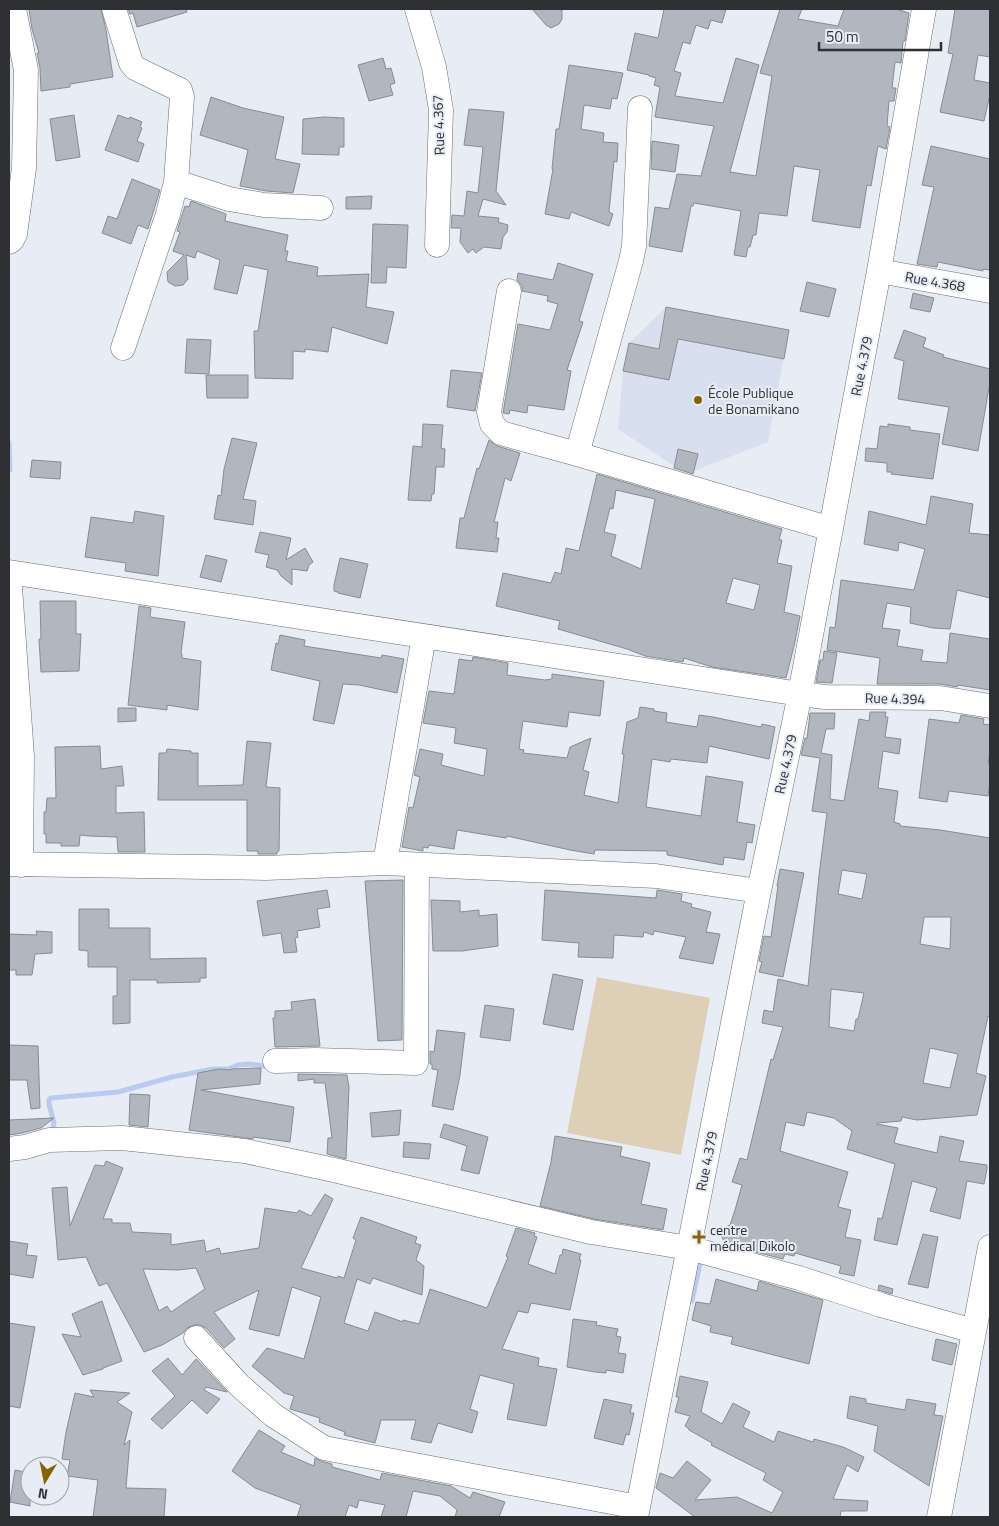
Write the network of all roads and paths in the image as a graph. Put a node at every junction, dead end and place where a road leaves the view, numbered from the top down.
1 (14, 9) edge
2 (114, 9) edge
3 (417, 9) edge
4 (924, 9) edge
5 (640, 108) dead end
6 (176, 182) junction
7 (321, 208) dead end
8 (9, 242) edge
9 (437, 245) dead end
10 (879, 271) junction
11 (509, 291) dead end
12 (990, 291) edge
13 (123, 348) dead end
14 (577, 454) junction
15 (831, 529) junction
16 (9, 572) edge
17 (424, 636) junction
18 (800, 694) junction
19 (990, 706) edge
20 (16, 755) edge
21 (385, 864) junction
22 (15, 865) edge
23 (417, 865) junction
24 (759, 892) junction
25 (275, 1061) dead end
26 (9, 1150) edge
27 (689, 1248) junction
28 (990, 1248) edge
29 (980, 1323) edge
30 (196, 1338) dead end
31 (636, 1512) edge
32 (939, 1517) edge

1 - 8 street
2 - 6 street
3 - 9 street, Rue 4.367
4 - 10 street, Rue 4.379
5 - 14 street
6 - 7 street
6 - 13 street
10 - 12 street, Rue 4.368
10 - 15 street, Rue 4.379
11 - 14 street
14 - 15 street
15 - 18 street, Rue 4.379
16 - 17 street, Rue 4.394
16 - 20 street
17 - 18 street, Rue 4.394
17 - 21 street
18 - 19 street, Rue 4.394
18 - 24 street, Rue 4.379
20 - 22 street
21 - 22 street
21 - 23 street
23 - 24 street
23 - 25 street
24 - 27 street, Rue 4.379
26 - 27 street
27 - 29 street
27 - 31 street, Rue 4.379
28 - 29 street
29 - 32 street
30 - 31 street

